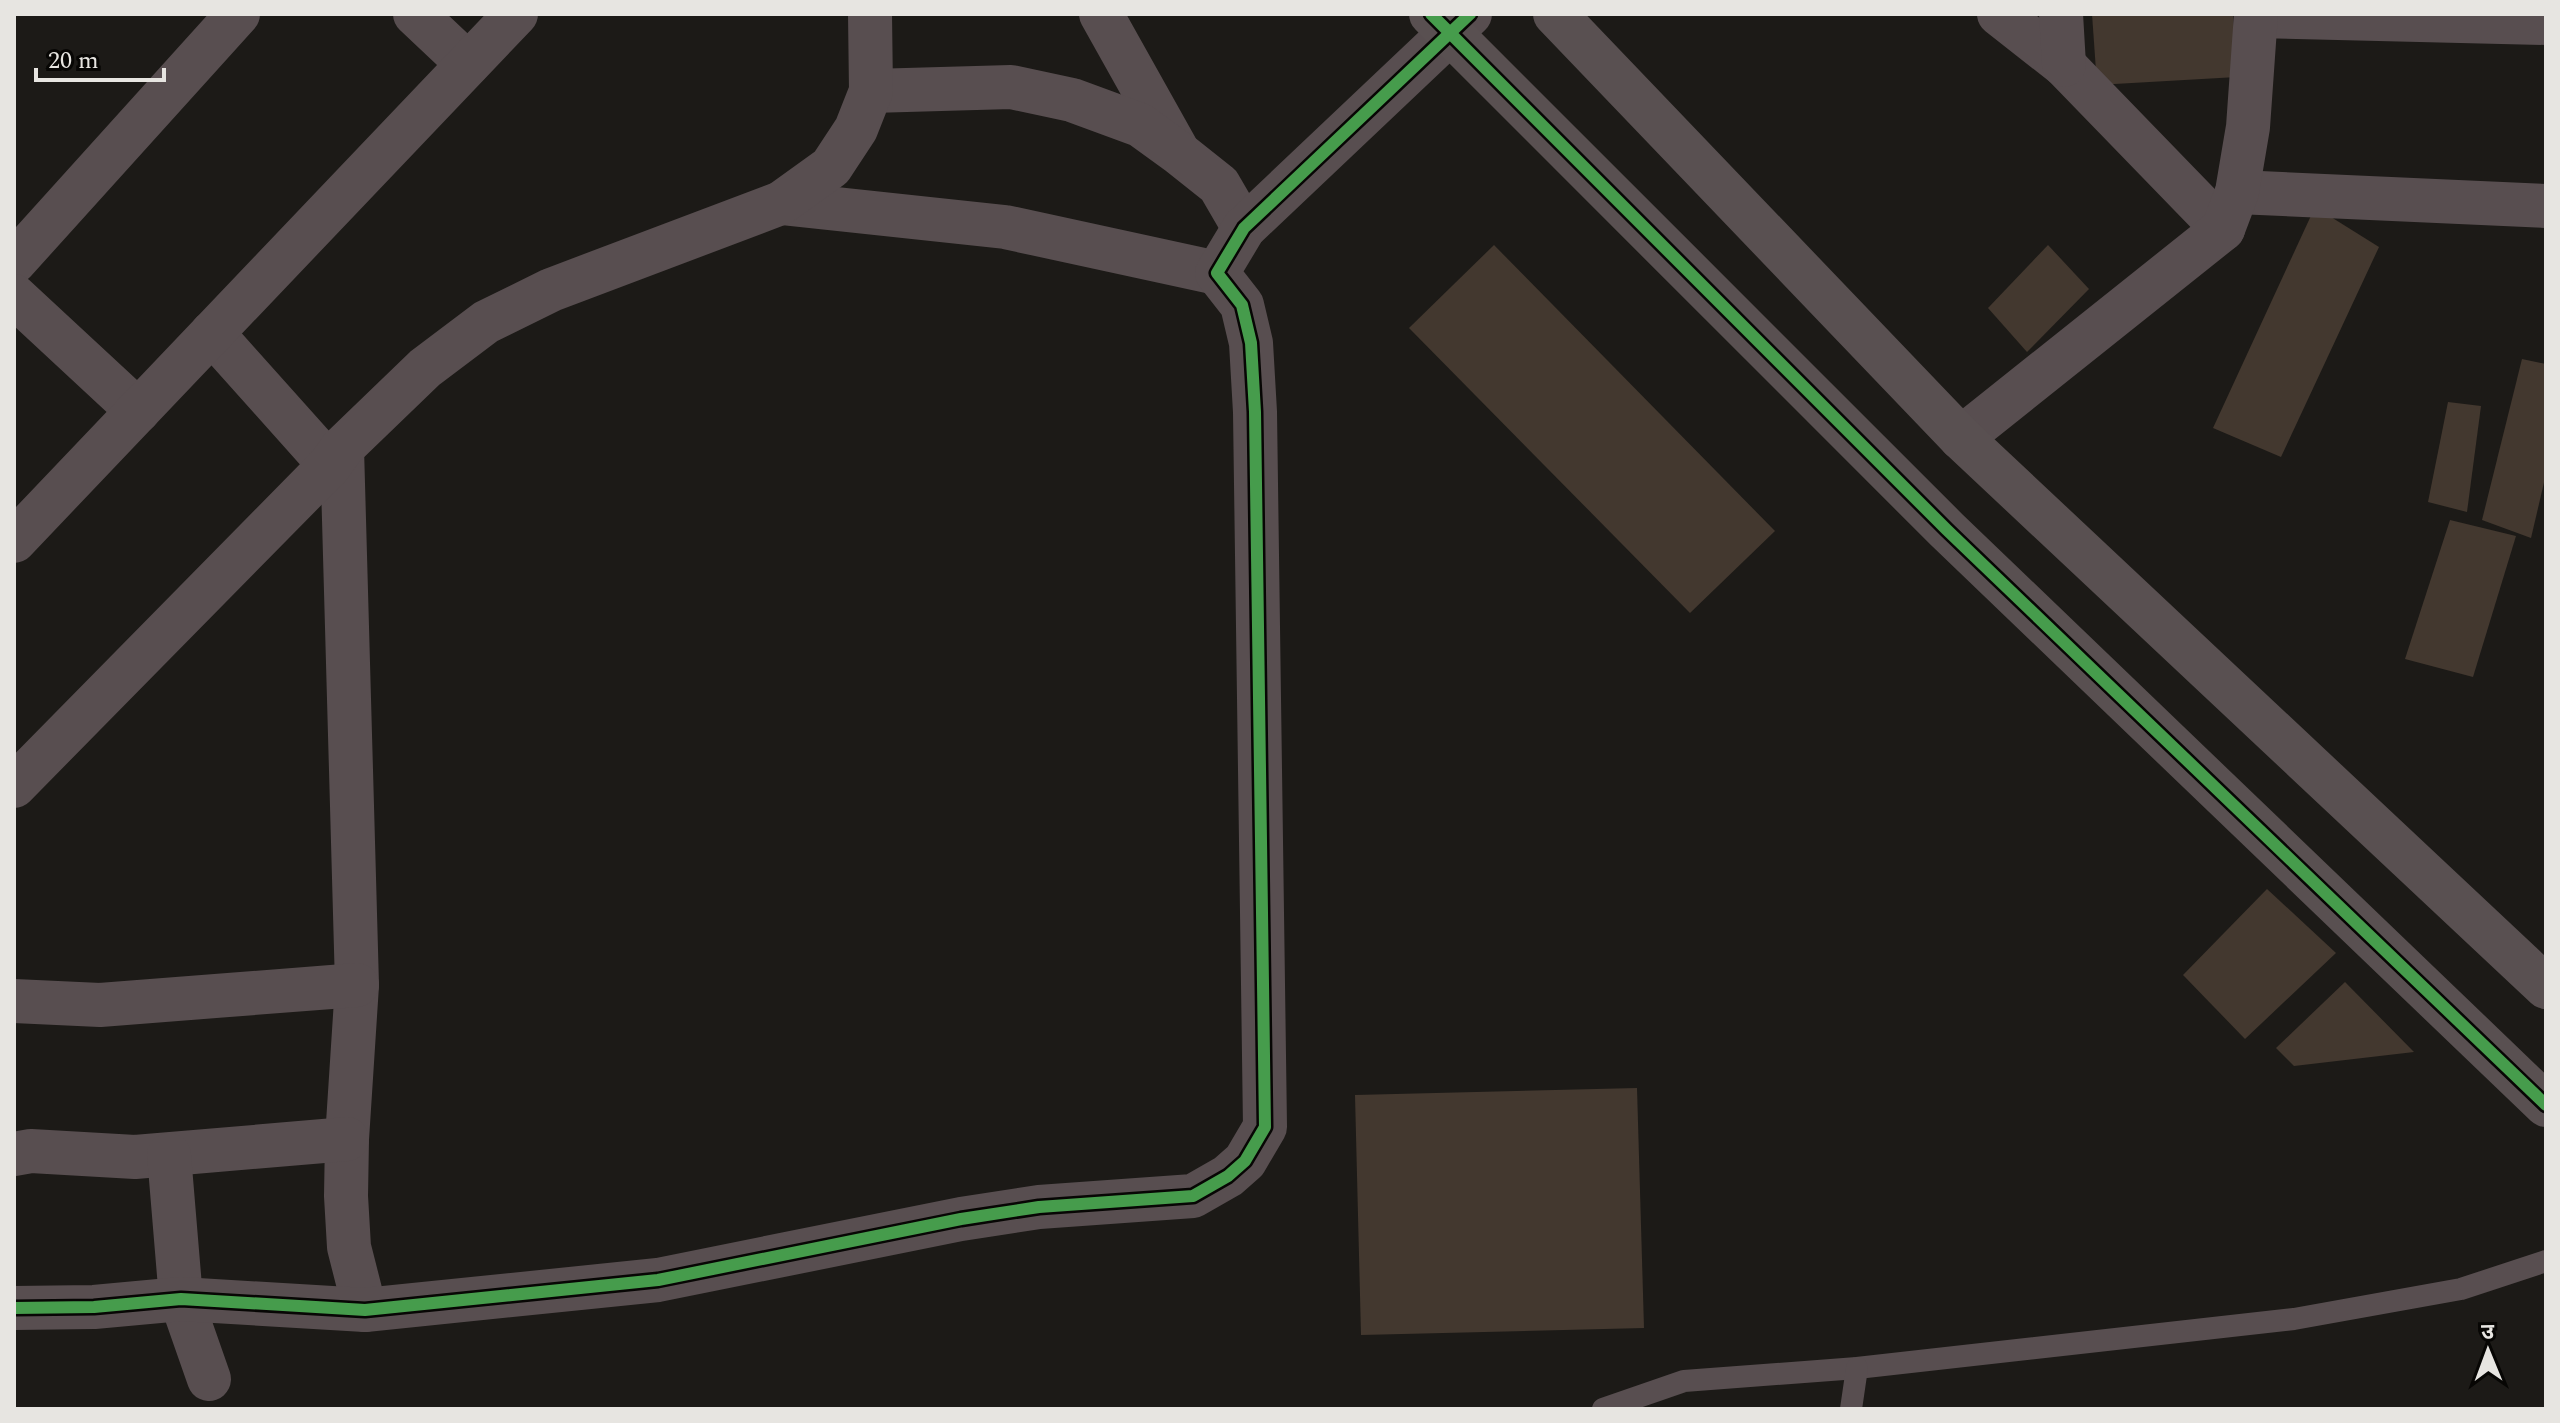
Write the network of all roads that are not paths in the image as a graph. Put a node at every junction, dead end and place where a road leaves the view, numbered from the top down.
1 (238, 14) edge
2 (415, 14) edge
3 (516, 14) edge
4 (870, 14) edge
5 (1101, 14) edge
6 (1555, 14) edge
7 (1999, 14) edge
8 (2061, 14) edge
9 (2256, 15) edge
10 (1450, 20) edge
11 (2546, 23) edge
12 (468, 64) junction
13 (2064, 65) junction
14 (871, 91) junction
15 (1180, 154) junction
16 (781, 203) junction
17 (2546, 206) edge
18 (2230, 211) junction
19 (1244, 228) junction
20 (14, 262) edge
21 (1217, 273) junction
22 (14, 296) edge
23 (212, 333) junction
24 (138, 411) junction
25 (1961, 438) junction
26 (336, 456) junction
27 (14, 541) edge
28 (14, 786) edge
29 (357, 985) junction
30 (2546, 987) edge
31 (14, 1001) edge
32 (2546, 1105) edge
33 (347, 1139) junction
34 (14, 1154) edge
35 (169, 1155) junction
36 (2546, 1261) edge
37 (181, 1299) junction
38 (14, 1308) edge
39 (365, 1310) junction
40 (1857, 1368) junction
41 (209, 1379) dead end
42 (1603, 1409) edge
43 (1851, 1409) edge

1 - 20 street
2 - 12 street
3 - 12 street
4 - 14 street
5 - 15 street
6 - 25 street
7 - 13 street
8 - 13 street
9 - 11 street
9 - 18 street
10 - 19 street
10 - 32 street
12 - 23 street
13 - 18 street
14 - 15 street
14 - 16 street
15 - 19 street
16 - 21 street
16 - 26 street
17 - 18 street
18 - 25 street
19 - 21 street
21 - 39 street
22 - 24 street
23 - 24 street
23 - 26 street
24 - 27 street
25 - 30 street
26 - 28 street
26 - 29 street
29 - 31 street
29 - 33 street
33 - 35 street
33 - 39 street
34 - 35 street
35 - 37 street
36 - 40 lane
37 - 38 street
37 - 39 street
37 - 41 street
40 - 42 lane
40 - 43 lane

